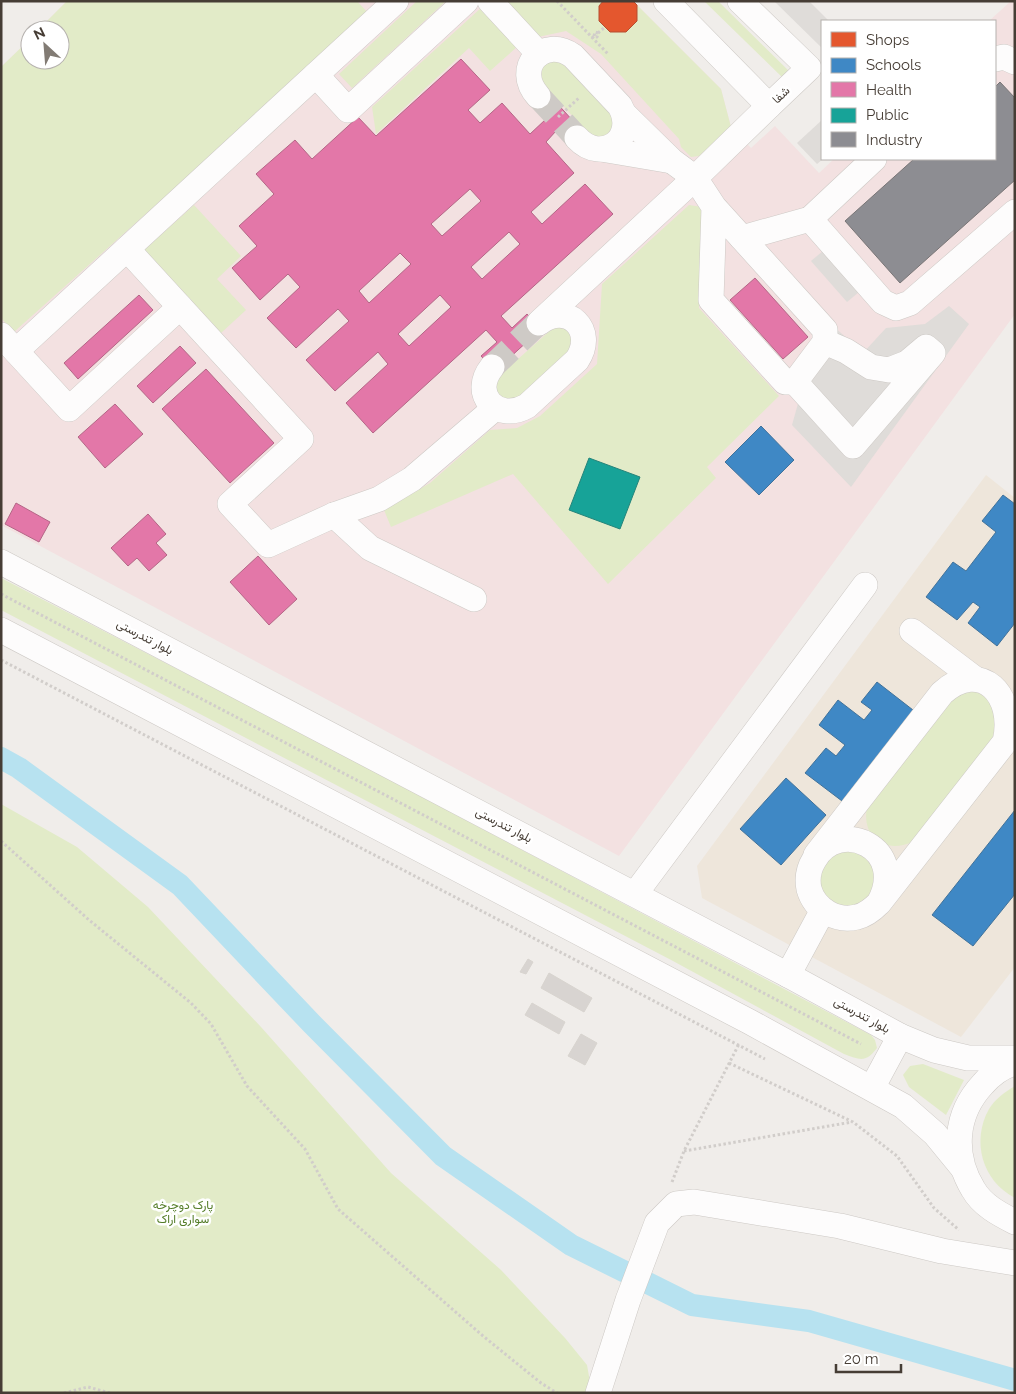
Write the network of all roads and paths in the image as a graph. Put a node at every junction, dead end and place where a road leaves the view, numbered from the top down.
1 (396, 1) edge
2 (466, 1) edge
3 (490, 1) edge
4 (557, 1) edge
5 (666, 1) edge
6 (740, 1) edge
7 (605, 26) dead end
8 (598, 33) dead end
9 (539, 54) junction
10 (609, 55) dead end
11 (996, 58) edge
12 (1015, 62) edge
13 (316, 75) junction
14 (597, 81) junction
15 (538, 96) tunnel mouth
16 (769, 106) junction
17 (625, 115) junction
18 (558, 117) dead end
19 (577, 138) tunnel mouth
20 (601, 149) junction
21 (873, 160) edge
22 (672, 161) junction
23 (696, 178) junction
24 (714, 207) junction
25 (1015, 212) edge
26 (810, 219) junction
27 (742, 238) junction
28 (127, 249) junction
29 (586, 278) junction
30 (180, 307) junction
31 (581, 328) junction
32 (825, 342) junction
33 (9, 343) edge
34 (492, 367) tunnel mouth
35 (795, 382) junction
36 (495, 408) junction
37 (334, 515) junction
38 (1, 562) edge
39 (865, 585) dead end
40 (1, 594) edge
41 (474, 599) dead end
42 (1, 630) edge
43 (912, 631) dead end
44 (1, 660) edge
45 (974, 678) junction
46 (1013, 713) edge
47 (1, 842) edge
48 (816, 855) junction
49 (635, 894) junction
50 (879, 903) junction
51 (824, 910) junction
52 (788, 975) junction
53 (873, 1021) junction
54 (900, 1036) junction
55 (861, 1044) junction
56 (1015, 1058) edge
57 (772, 1063) dead end
58 (1015, 1063) edge
59 (845, 1074) junction
60 (872, 1088) junction
61 (853, 1122) junction
62 (684, 1151) junction
63 (962, 1167) junction
64 (671, 1187) dead end
65 (1015, 1222) edge
66 (964, 1234) dead end
67 (1015, 1264) edge
68 (64, 1393) edge
69 (110, 1393) edge
70 (557, 1393) edge
71 (598, 1393) edge

1 - 13 street
2 - 13 street
3 - 9 street
4 - 10 path
5 - 16 street, شفا
6 - 16 street, شفا
7 - 8 path
9 - 14 street
9 - 15 street
11 - 12 street
13 - 28 street
14 - 17 street
14 - 18 path
16 - 23 street
17 - 20 street
17 - 22 street
19 - 20 street
20 - 22 street
21 - 26 street
22 - 23 street
23 - 24 street
23 - 29 street
24 - 27 street
24 - 35 street
25 - 26 street
26 - 27 street
27 - 32 street
28 - 30 street
28 - 33 street
29 - 31 street
29 - 31 street
30 - 33 street
30 - 37 street
31 - 36 street
32 - 35 street
32 - 35 street
34 - 36 street
36 - 37 street
37 - 41 street
38 - 49 street, بلوار تندرستی
39 - 49 street
40 - 55 path
42 - 59 street
43 - 45 street
44 - 57 path
45 - 46 street
45 - 48 street
46 - 50 street
47 - 70 path
48 - 50 street
48 - 51 street
49 - 52 street, بلوار تندرستی
50 - 51 street
51 - 52 street
52 - 53 street, بلوار تندرستی
53 - 54 street, بلوار تندرستی
53 - 55 path
54 - 56 street, بلوار تندرستی
54 - 60 street
55 - 59 path
58 - 63 street
59 - 60 street
60 - 63 street
61 - 62 path
61 - 62 path
61 - 66 path
62 - 64 path
63 - 65 street
67 - 71 street
68 - 69 path

